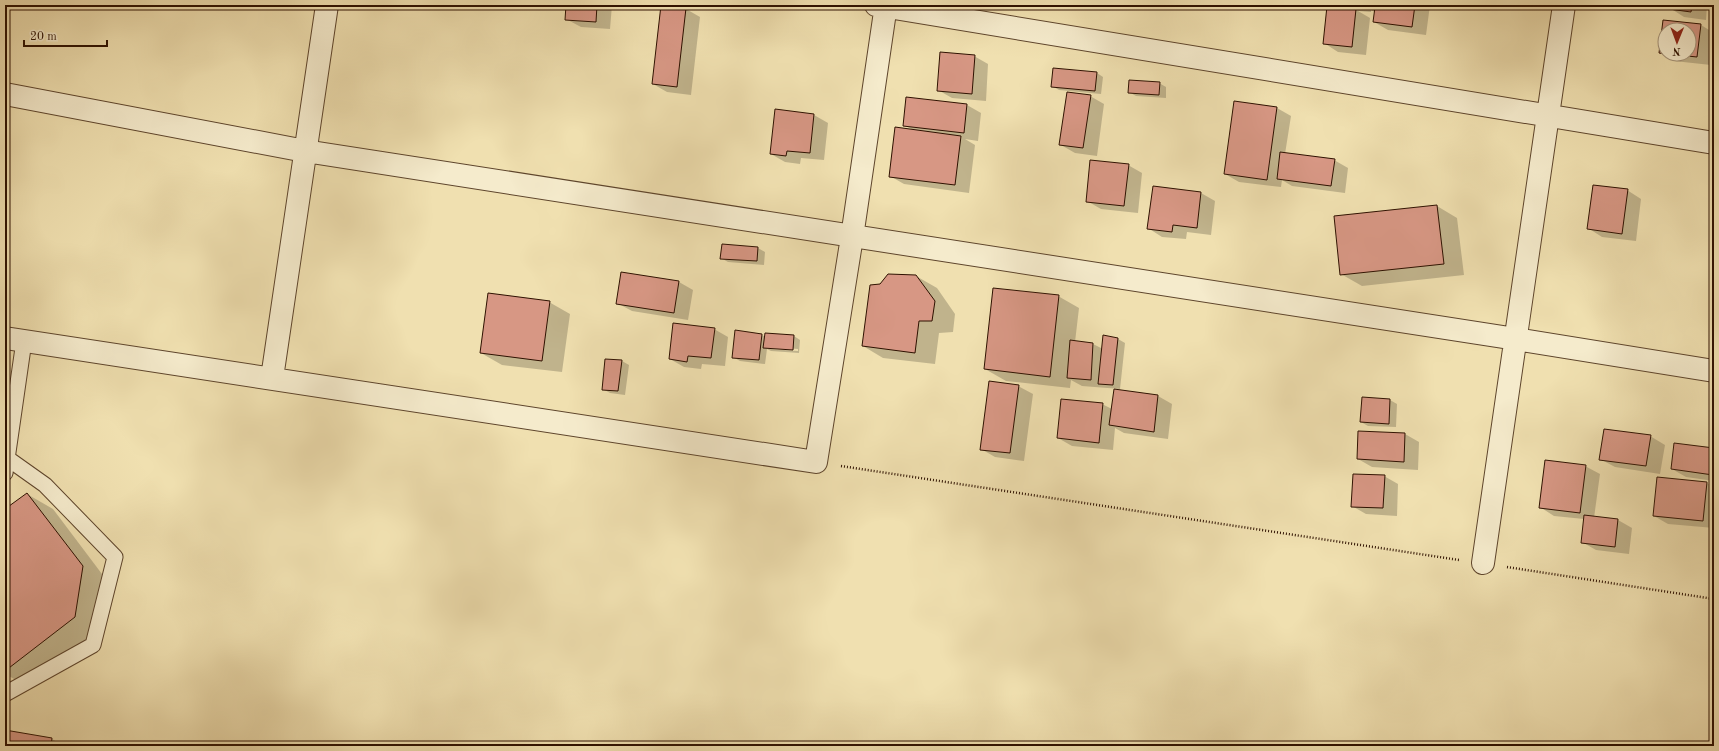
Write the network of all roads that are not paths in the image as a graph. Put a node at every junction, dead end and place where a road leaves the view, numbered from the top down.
1 (327, 5) edge
2 (1564, 5) edge
3 (883, 6) edge
4 (5, 94) edge
5 (1547, 116) junction
6 (1714, 143) edge
7 (305, 151) junction
8 (852, 237) junction
9 (15, 339) edge
10 (1516, 339) junction
11 (1714, 371) edge
12 (272, 378) junction
13 (6, 465) edge
14 (1483, 564) road end
15 (5, 694) edge

1 - 7 street
2 - 5 street
3 - 5 street
3 - 8 street
4 - 7 street
5 - 6 street
5 - 10 street
7 - 8 street
7 - 12 street
8 - 10 street
8 - 12 street
9 - 12 street
9 - 13 lane
10 - 11 street
10 - 14 street
13 - 15 lane

